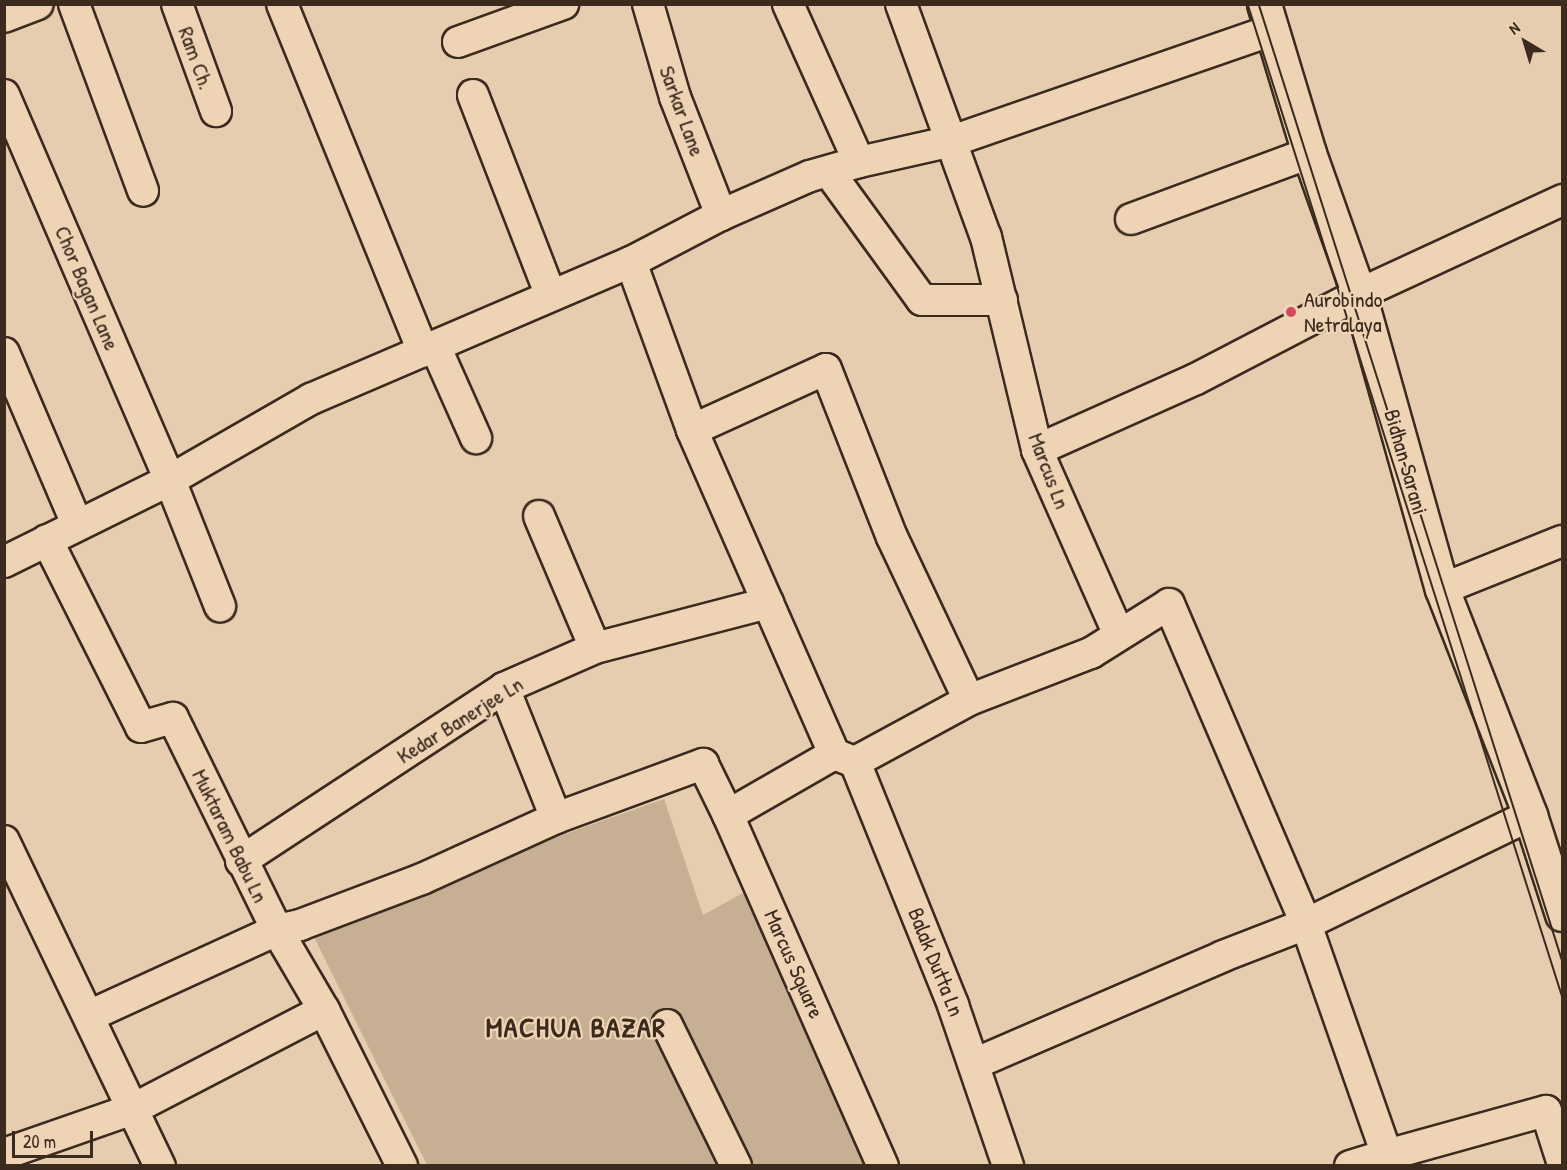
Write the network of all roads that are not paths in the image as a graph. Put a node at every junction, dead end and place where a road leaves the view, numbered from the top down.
1 (38, 4) edge
2 (74, 4) edge
3 (177, 4) edge
4 (282, 4) edge
5 (563, 4) edge
6 (648, 4) edge
7 (788, 4) edge
8 (901, 4) edge
9 (4, 17) edge
10 (1268, 17) edge
11 (458, 42) dead end
12 (4, 95) edge
13 (473, 95) dead end
14 (216, 111) dead end
15 (952, 141) junction
16 (1309, 153) junction
17 (859, 162) junction
18 (829, 172) junction
19 (143, 191) dead end
20 (1563, 200) edge
21 (721, 215) junction
22 (1131, 219) dead end
23 (630, 262) junction
24 (550, 294) junction
25 (1359, 294) junction
26 (1002, 300) junction
27 (429, 349) junction
28 (4, 352) edge
29 (692, 430) junction
30 (476, 438) dead end
31 (1037, 450) junction
32 (170, 480) junction
33 (539, 516) dead end
34 (77, 524) junction
35 (47, 540) junction
36 (1563, 541) edge
37 (4, 562) edge
38 (1442, 589) junction
39 (768, 603) junction
40 (220, 606) dead end
41 (1119, 635) junction
42 (595, 648) junction
43 (504, 688) junction
44 (969, 700) junction
45 (844, 758) junction
46 (728, 815) junction
47 (1530, 815) junction
48 (556, 818) junction
49 (4, 841) edge
50 (1553, 854) edge
51 (242, 861) junction
52 (1563, 914) edge
53 (1306, 924) junction
54 (277, 930) junction
55 (324, 1010) junction
56 (89, 1016) junction
57 (667, 1025) dead end
58 (974, 1064) junction
59 (133, 1109) junction
60 (4, 1154) edge
61 (1386, 1155) junction
62 (1563, 1161) edge
63 (160, 1166) edge
64 (402, 1166) edge
65 (736, 1166) edge
66 (883, 1166) edge
67 (1008, 1166) edge
68 (1350, 1166) edge

1 - 9 street
2 - 19 street
3 - 14 street, Ram Ch.
4 - 27 street
5 - 11 street
6 - 21 street, Sarkar Lane
7 - 17 street
8 - 15 street, Marcus Ln
10 - 15 street
10 - 16 main road, Bidhan Sarani
12 - 32 street, Chor Bagan Lane
13 - 24 street
15 - 17 street
15 - 26 street, Marcus Ln
16 - 22 street
16 - 25 main road, Bidhan Sarani
17 - 18 street
18 - 21 street
18 - 26 street
20 - 25 street
21 - 23 street
23 - 24 street
23 - 29 street, Balak Dutta Ln
24 - 27 street
25 - 31 street
25 - 38 main road, Bidhan Sarani
26 - 31 street, Marcus Ln
27 - 30 street
27 - 32 street
28 - 34 street
29 - 39 street, Balak Dutta Ln
29 - 44 street
31 - 41 street, Marcus Ln
32 - 34 street
32 - 40 street, Chor Bagan Lane
33 - 42 street
34 - 35 street
35 - 37 street
35 - 51 street, Muktaram Babu Ln
36 - 38 street
38 - 47 main road, Bidhan Sarani
39 - 42 street, Kedar Banerjee Ln
39 - 45 street, Balak Dutta Ln
41 - 44 street
41 - 53 street
42 - 43 street, Kedar Banerjee Ln
43 - 48 street
43 - 51 street, Kedar Banerjee Ln
44 - 45 street
45 - 46 street
45 - 58 street, Balak Dutta Ln
46 - 48 street, Marcus Square
46 - 66 street, Marcus Square
47 - 50 main road, Bidhan Sarani
47 - 53 street
48 - 54 street
49 - 56 street
50 - 52 main road, Bidhan Sarani
51 - 54 street, Muktaram Babu Ln
53 - 58 street
53 - 61 street
54 - 55 street, Muktaram Babu Ln
54 - 56 street
55 - 59 street
55 - 64 street, Muktaram Babu Ln
56 - 59 street
57 - 65 street
58 - 67 street, Balak Dutta Ln
59 - 60 street
59 - 63 street
61 - 62 street
61 - 68 street

